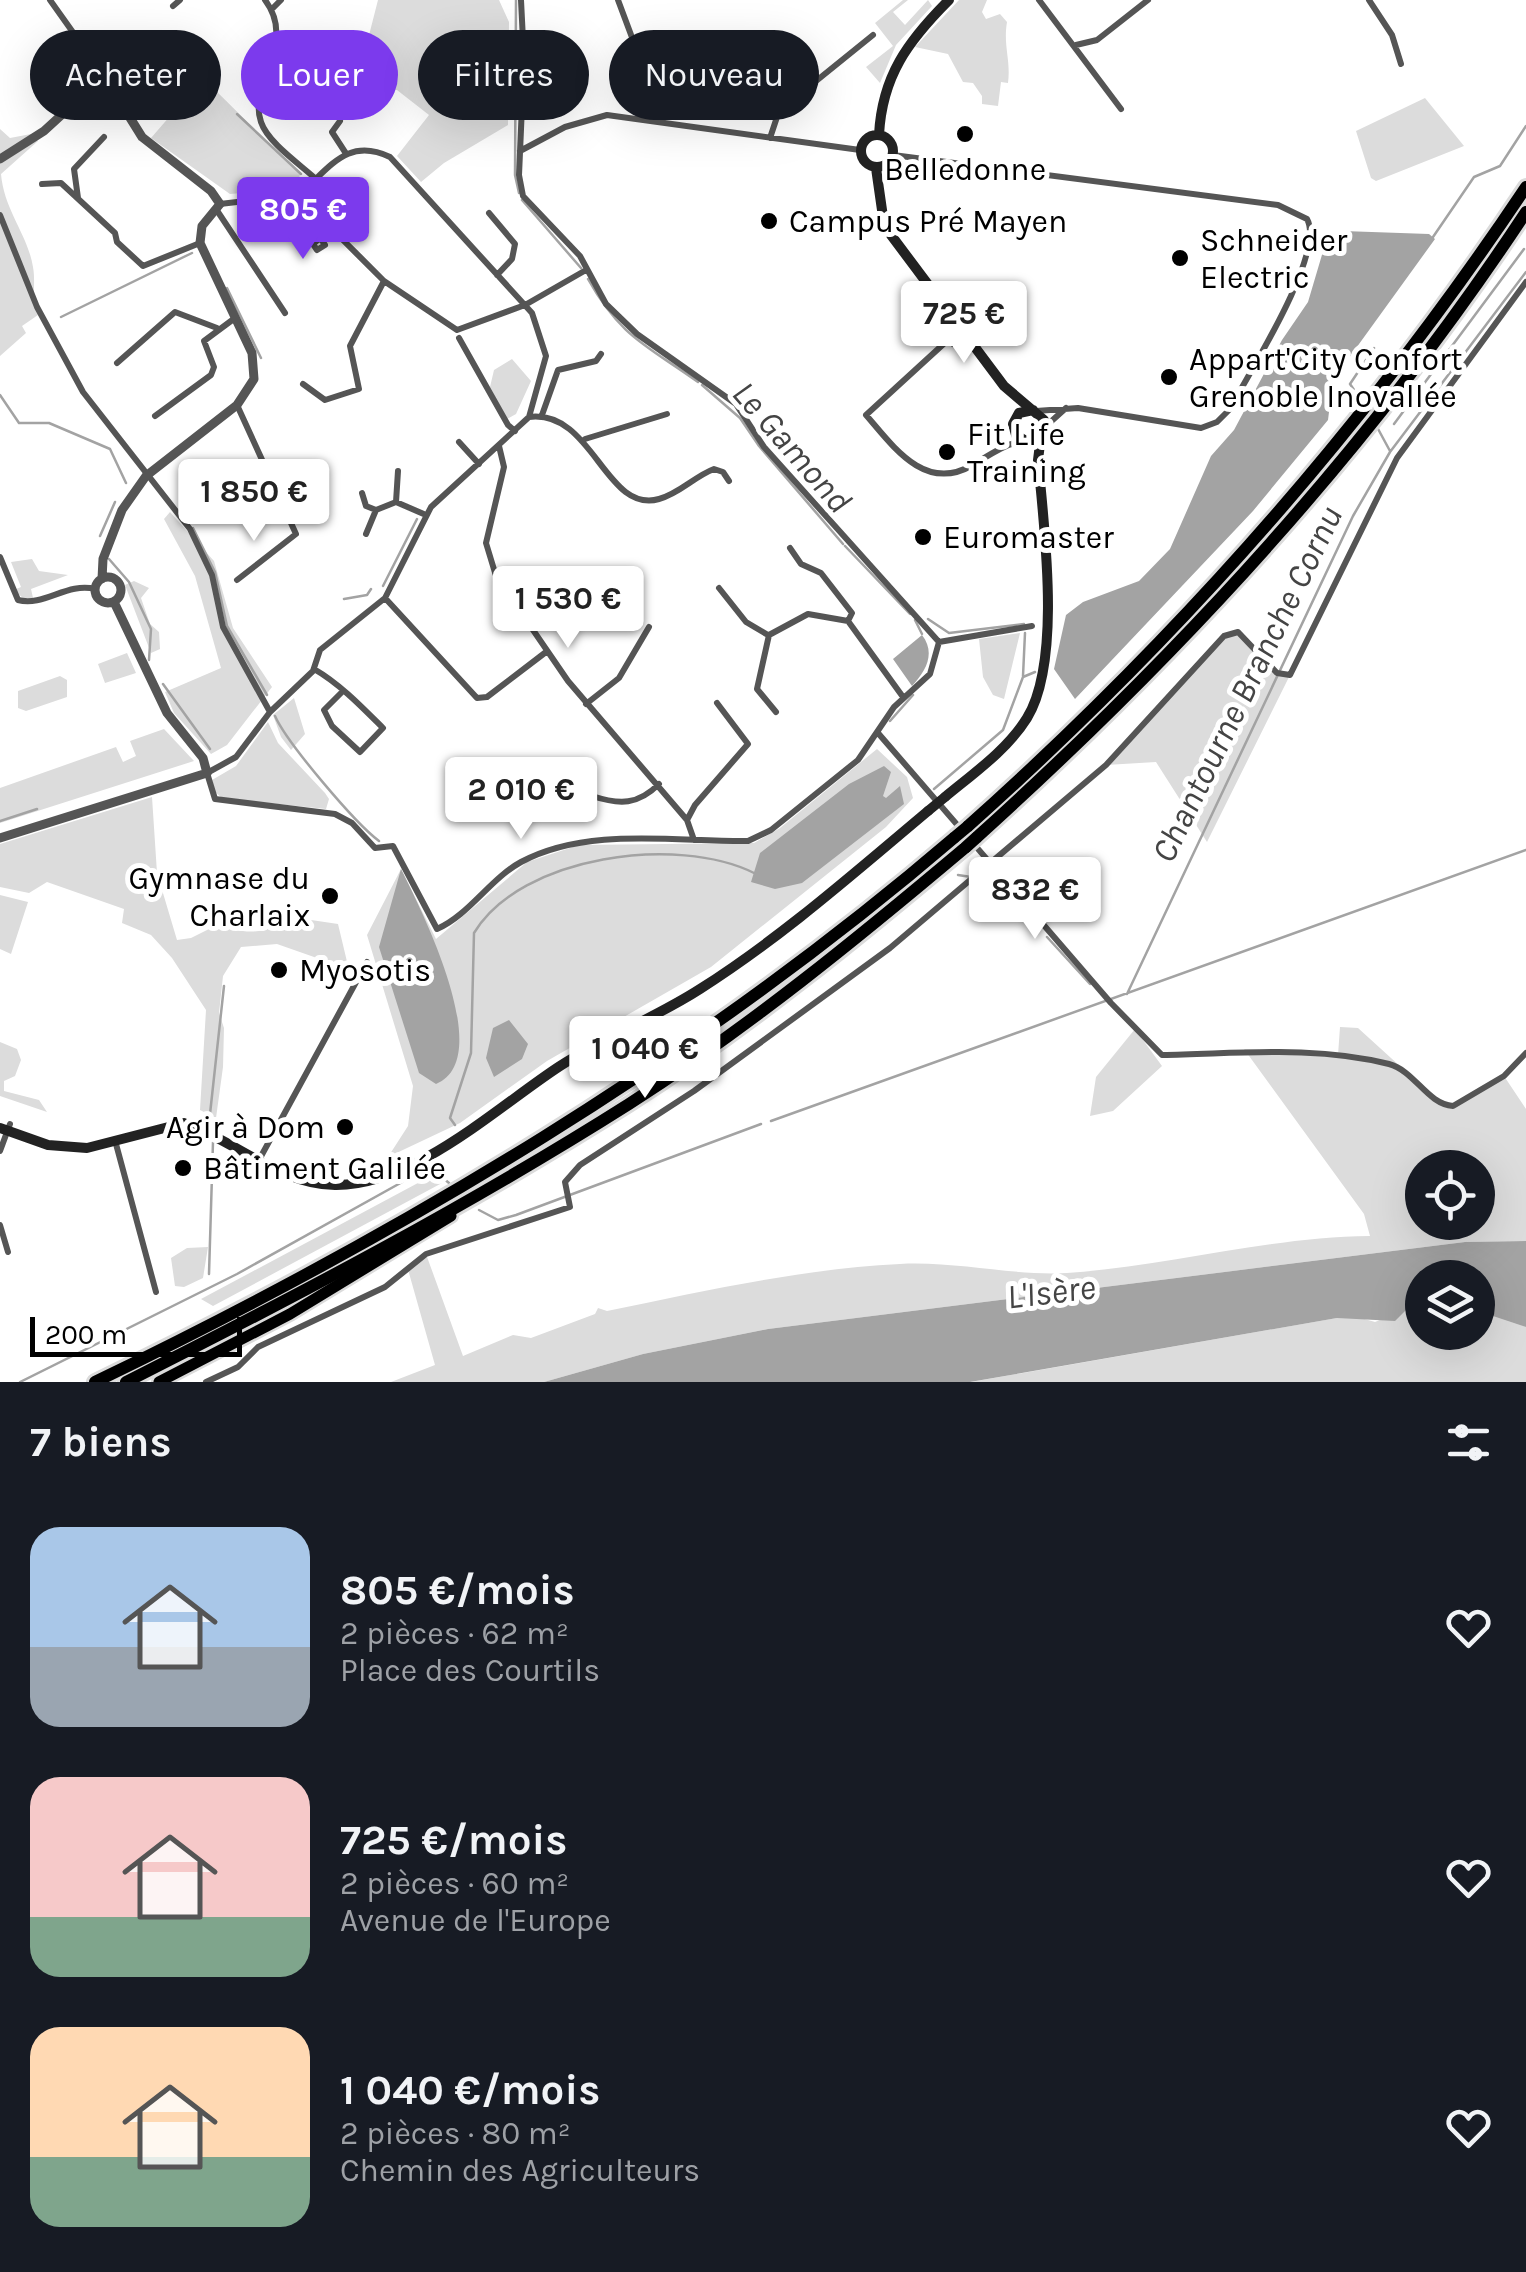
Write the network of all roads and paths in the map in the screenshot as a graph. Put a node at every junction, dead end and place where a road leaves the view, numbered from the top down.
1 (50, 0) edge
2 (180, 0) edge
3 (266, 0) edge
4 (281, 0) edge
5 (521, 0) edge
6 (618, 0) edge
7 (949, 0) edge
8 (1039, 0) edge
9 (1148, 0) edge
10 (1370, 0) edge
11 (173, 6) dead end
12 (272, 9) junction
13 (71, 30) edge
14 (629, 30) edge
15 (873, 35) dead end
16 (1075, 45) junction
17 (1401, 64) dead end
18 (1121, 109) dead end
19 (609, 115) edge
20 (56, 120) edge
21 (131, 120) edge
22 (646, 120) edge
23 (340, 121) dead end
24 (879, 135) junction
25 (104, 136) dead end
26 (770, 138) junction
27 (860, 150) junction
28 (344, 152) junction
29 (520, 152) junction
30 (893, 156) junction
31 (0, 159) edge
32 (876, 168) junction
33 (317, 180) junction
34 (42, 184) dead end
35 (1526, 187) edge
36 (298, 195) junction
37 (78, 198) junction
38 (218, 206) junction
39 (489, 212) dead end
40 (1526, 212) edge
41 (0, 215) edge
42 (330, 230) junction
43 (321, 239) dead end
44 (200, 243) junction
45 (586, 270) junction
46 (497, 274) junction
47 (384, 281) junction
48 (1526, 282) edge
49 (525, 306) junction
50 (286, 313) dead end
51 (235, 318) junction
52 (218, 328) junction
53 (458, 334) junction
54 (953, 344) dead end
55 (601, 354) dead end
56 (117, 363) dead end
57 (304, 384) dead end
58 (1004, 386) junction
59 (535, 401) junction
60 (544, 404) junction
61 (236, 405) junction
62 (1068, 408) junction
63 (1375, 409) junction
64 (1034, 411) junction
65 (667, 414) dead end
66 (542, 415) junction
67 (155, 416) dead end
68 (529, 417) junction
69 (1014, 422) junction
70 (515, 431) junction
71 (1043, 431) junction
72 (585, 439) junction
73 (1024, 441) junction
74 (458, 442) dead end
75 (500, 446) junction
76 (998, 450) junction
77 (1038, 460) junction
78 (479, 464) junction
79 (398, 471) dead end
80 (146, 476) junction
81 (728, 481) dead end
82 (362, 493) dead end
83 (396, 502) junction
84 (376, 510) junction
85 (426, 515) junction
86 (366, 534) dead end
87 (790, 548) dead end
88 (0, 558) edge
89 (102, 578) junction
90 (237, 580) dead end
91 (719, 588) dead end
92 (95, 589) junction
93 (385, 598) junction
94 (114, 602) junction
95 (848, 621) junction
96 (1032, 626) dead end
97 (649, 628) dead end
98 (769, 635) junction
99 (939, 642) junction
100 (546, 652) junction
101 (314, 669) junction
102 (343, 691) junction
103 (904, 697) junction
104 (717, 703) dead end
105 (586, 704) junction
106 (270, 712) junction
107 (776, 712) dead end
108 (878, 733) junction
109 (208, 773) junction
110 (659, 784) junction
111 (592, 796) dead end
112 (687, 820) junction
113 (966, 837) junction
114 (0, 838) edge
115 (694, 840) junction
116 (990, 864) junction
117 (366, 962) dead end
118 (1526, 1053) edge
119 (628, 1104) junction
120 (4, 1126) edge
121 (116, 1144) junction
122 (0, 1151) edge
123 (260, 1158) junction
124 (0, 1227) edge
125 (8, 1252) dead end
126 (156, 1292) dead end
127 (121, 1377) edge
128 (88, 1382) edge
129 (96, 1382) edge
130 (159, 1382) edge
131 (206, 1382) edge

1 - 13 street
2 - 11 street
3 - 12 street
4 - 12 street
5 - 29 street
6 - 14 street
7 - 24 main road
8 - 16 street
9 - 16 street
10 - 17 street
12 - 33 street
15 - 26 street
16 - 18 street
19 - 29 street
20 - 31 street
21 - 38 street
22 - 26 street
23 - 28 street
24 - 27 main road
24 - 30 main road
25 - 37 street
26 - 27 street
27 - 32 main road
28 - 33 street
28 - 46 street
29 - 45 street
30 - 32 main road
30 - 62 street
32 - 58 main road
33 - 36 street
34 - 37 street
35 - 63 highway
36 - 38 street
36 - 42 street
37 - 44 street
38 - 44 street
38 - 50 street
39 - 46 street
40 - 63 highway
41 - 80 street
42 - 43 street
42 - 47 street
44 - 51 street
45 - 49 street
45 - 99 street
46 - 49 street
47 - 53 street
47 - 57 street
48 - 116 street
49 - 53 street
49 - 59 street
51 - 52 street
51 - 61 street
52 - 56 street
52 - 67 street
53 - 70 street
54 - 76 street
55 - 60 street
58 - 64 main road
58 - 69 main road
59 - 60 street
59 - 68 street
60 - 66 street
61 - 80 street
61 - 90 street
62 - 64 street
62 - 71 street
63 - 113 highway
63 - 113 highway
64 - 69 main road
64 - 71 main road
65 - 72 street
66 - 68 street
66 - 72 street
68 - 70 street
69 - 73 main road
69 - 76 street
70 - 75 street
71 - 73 main road
71 - 77 main road
72 - 81 street
73 - 76 street
73 - 77 main road
74 - 78 street
75 - 78 street
75 - 100 street
77 - 123 main road, bridge
78 - 85 street
79 - 83 street
80 - 89 street
80 - 106 street
82 - 84 street
83 - 84 street
83 - 85 street
84 - 86 street
85 - 93 street
87 - 95 street
88 - 92 street
89 - 92 street
89 - 94 street
91 - 98 street
92 - 94 street
93 - 100 street
93 - 101 street
94 - 109 street
95 - 98 street
95 - 103 street
96 - 99 street
97 - 105 street
98 - 107 street
99 - 103 street
100 - 105 street
101 - 102 street
101 - 106 street
102 - 102 street
103 - 108 street
104 - 112 street
105 - 110 street
106 - 109 street
108 - 115 street
108 - 116 street
109 - 114 street
109 - 115 street
110 - 111 street
110 - 112 street
112 - 115 street
113 - 119 highway
113 - 127 highway
116 - 118 street
116 - 131 street
117 - 123 street
119 - 127 highway
119 - 130 highway
120 - 121 main road
120 - 122 street
121 - 123 main road
121 - 126 street
124 - 125 street
127 - 128 highway
127 - 129 highway

